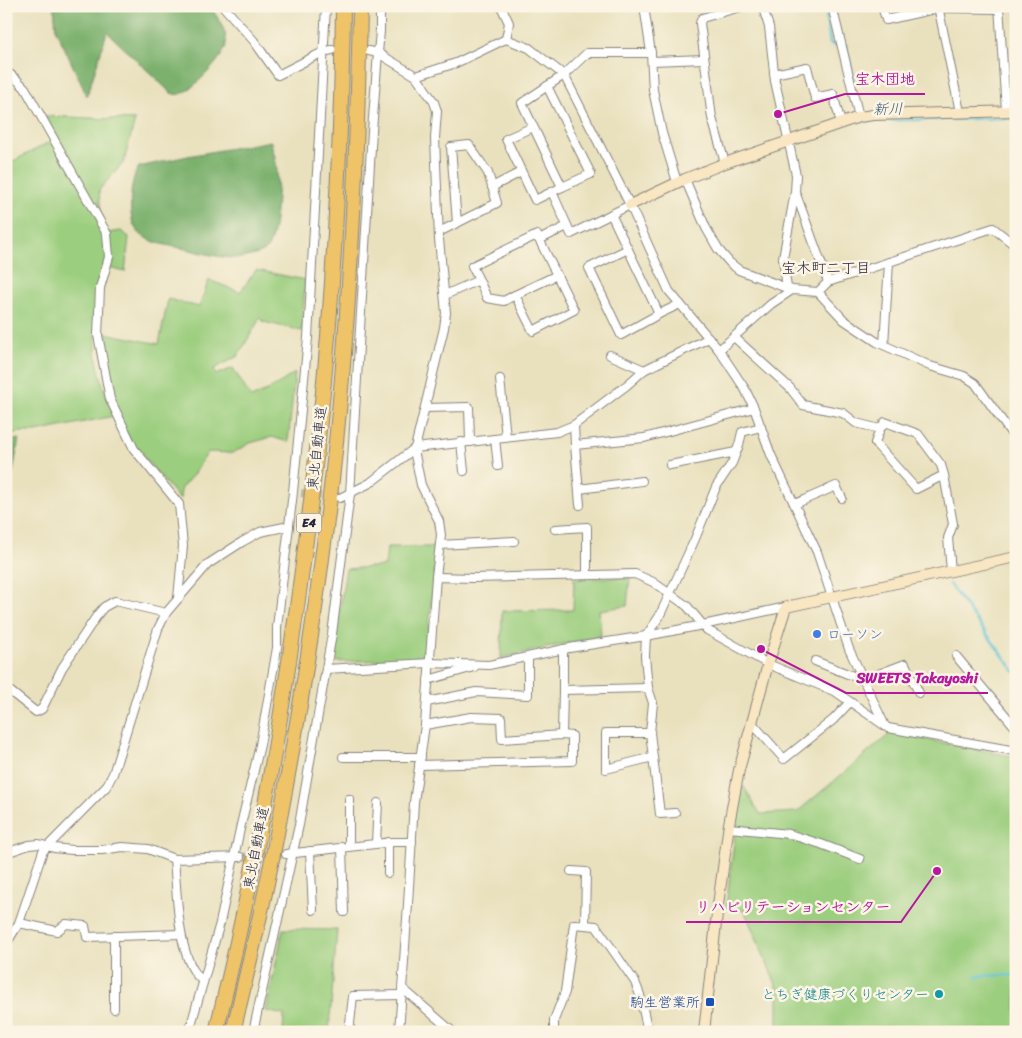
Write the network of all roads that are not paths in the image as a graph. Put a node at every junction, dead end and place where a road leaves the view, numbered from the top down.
1 (223, 6) edge
2 (326, 6) edge
3 (343, 6) edge
4 (360, 6) edge
5 (380, 6) edge
6 (501, 6) edge
7 (644, 6) edge
8 (744, 6) edge
9 (832, 6) edge
10 (882, 6) edge
11 (762, 7) edge
12 (939, 7) edge
13 (999, 7) edge
14 (506, 39) junction
15 (332, 50) dead end
16 (323, 52) junction
17 (369, 52) dead end
18 (378, 53) junction
19 (651, 57) junction
20 (704, 59) junction
21 (6, 71) edge
22 (774, 74) junction
23 (564, 75) junction
24 (416, 76) junction
25 (547, 86) junction
26 (1011, 111) edge
27 (960, 112) junction
28 (859, 116) junction
29 (841, 123) junction
30 (533, 127) junction
31 (788, 141) junction
32 (725, 163) junction
33 (521, 172) junction
34 (681, 181) junction
35 (492, 187) junction
36 (562, 187) junction
37 (552, 192) junction
38 (796, 192) junction
39 (630, 205) junction
40 (611, 214) junction
41 (457, 223) junction
42 (567, 226) junction
43 (439, 232) junction
44 (539, 240) junction
45 (1016, 246) edge
46 (628, 249) junction
47 (889, 262) junction
48 (557, 275) junction
49 (479, 280) junction
50 (828, 282) junction
51 (789, 289) junction
52 (818, 292) junction
53 (445, 295) junction
54 (515, 295) junction
55 (680, 304) junction
56 (659, 314) junction
57 (734, 337) junction
58 (709, 338) junction
59 (884, 345) junction
60 (719, 350) junction
61 (610, 355) dead end
62 (644, 370) junction
63 (500, 379) dead end
64 (425, 408) junction
65 (754, 408) junction
66 (574, 425) junction
67 (761, 428) junction
68 (880, 430) junction
69 (506, 438) junction
70 (494, 439) junction
71 (1016, 440) edge
72 (461, 442) junction
73 (470, 442) junction
74 (576, 445) junction
75 (415, 448) junction
76 (736, 452) junction
77 (670, 465) dead end
78 (498, 466) dead end
79 (464, 471) dead end
80 (944, 475) junction
81 (642, 481) dead end
82 (579, 489) junction
83 (293, 492) junction
84 (301, 494) tunnel mouth
85 (350, 494) junction
86 (340, 498) tunnel mouth
87 (842, 498) dead end
88 (794, 504) junction
89 (580, 505) dead end
90 (289, 526) junction
91 (556, 529) dead end
92 (514, 541) dead end
93 (440, 546) junction
94 (1016, 557) edge
95 (951, 571) junction
96 (588, 575) junction
97 (436, 577) junction
98 (669, 593) junction
99 (832, 596) junction
100 (178, 598) junction
101 (786, 607) junction
102 (166, 613) junction
103 (703, 625) junction
104 (646, 636) junction
105 (563, 649) junction
106 (956, 656) dead end
107 (528, 657) junction
108 (815, 661) dead end
109 (429, 663) junction
110 (768, 664) junction
111 (481, 665) junction
112 (326, 669) junction
113 (428, 680) junction
114 (863, 680) junction
115 (6, 688) edge
116 (648, 688) junction
117 (563, 690) junction
118 (919, 693) dead end
119 (427, 702) junction
120 (850, 702) junction
121 (752, 723) junction
122 (425, 724) junction
123 (885, 726) junction
124 (1016, 728) edge
125 (650, 733) junction
126 (562, 735) junction
127 (1016, 751) edge
128 (343, 757) dead end
129 (653, 757) junction
130 (420, 761) junction
131 (349, 799) dead end
132 (378, 803) dead end
133 (676, 813) dead end
134 (729, 828) junction
135 (388, 842) junction
136 (412, 842) junction
137 (376, 844) junction
138 (47, 846) junction
139 (345, 847) junction
140 (310, 851) junction
141 (6, 853) edge
142 (290, 853) junction
143 (237, 857) junction
144 (174, 859) junction
145 (860, 859) dead end
146 (571, 871) dead end
147 (388, 873) dead end
148 (313, 910) dead end
149 (344, 912) dead end
150 (19, 924) junction
151 (585, 925) junction
152 (181, 934) junction
153 (114, 936) junction
154 (6, 944) edge
155 (203, 982) junction
156 (401, 991) junction
157 (114, 1008) dead end
158 (190, 1032) edge
159 (216, 1032) edge
160 (233, 1032) edge
161 (253, 1032) edge
162 (349, 1032) edge
163 (399, 1032) edge
164 (454, 1032) edge
165 (554, 1032) edge
166 (648, 1032) edge
167 (704, 1032) edge

1 - 16 street
2 - 16 street
3 - 159 highway, 東北自動車道 / E4
4 - 160 highway, 東北自動車道 / E4
5 - 18 street
6 - 14 street
7 - 19 street
8 - 20 street
9 - 28 street
10 - 12 street
11 - 22 street
12 - 13 street
12 - 27 street
13 - 26 street
14 - 23 street
14 - 24 street
15 - 16 street
16 - 83 street
17 - 18 street
18 - 24 street
18 - 85 street
19 - 20 street
19 - 23 street
19 - 34 street
20 - 32 street
21 - 100 street
22 - 29 street
22 - 31 street
23 - 25 street
23 - 39 street
24 - 43 street
25 - 30 street
25 - 36 street
26 - 27 street
27 - 28 street
28 - 29 street
29 - 31 street
30 - 33 street
30 - 36 street
31 - 32 street
31 - 38 street
32 - 34 street
33 - 35 street
33 - 37 street
34 - 39 street
34 - 51 street
35 - 41 street
35 - 41 street
36 - 37 street
37 - 42 street
38 - 50 street
38 - 51 street
39 - 40 street
39 - 55 street
40 - 42 street
40 - 46 street
41 - 43 street
42 - 44 street
43 - 53 street
44 - 48 street
44 - 49 street
45 - 47 street
46 - 56 street
46 - 56 street
47 - 50 street
47 - 59 street
48 - 54 street
48 - 54 street
49 - 53 street
49 - 54 street
50 - 52 street
51 - 52 street
51 - 57 street
52 - 59 street
53 - 64 street
55 - 56 street
55 - 58 street
57 - 60 street
57 - 68 street
58 - 60 street
58 - 62 street
59 - 71 street
60 - 65 street
61 - 62 street
62 - 66 street
63 - 69 street
64 - 73 street
64 - 75 street
65 - 67 street
65 - 74 street
66 - 69 street
66 - 74 street
67 - 76 street
67 - 88 street
68 - 80 street
68 - 80 street
69 - 70 street
70 - 73 street
70 - 78 street
72 - 73 street
72 - 75 street
72 - 79 street
74 - 82 street
75 - 85 street
75 - 93 street
76 - 77 street
76 - 98 street
80 - 95 street
81 - 82 street
82 - 89 street
83 - 84 street
83 - 90 street
85 - 86 street
85 - 112 street
87 - 88 street
88 - 99 street
90 - 100 street
90 - 143 street
91 - 96 street
92 - 93 street
93 - 97 street
94 - 95 street
95 - 99 street
96 - 97 street
96 - 98 street
97 - 109 street
98 - 103 street
98 - 104 street
99 - 101 street
99 - 114 street
100 - 102 street
101 - 103 street
101 - 110 street
102 - 115 street
102 - 138 street
103 - 104 street
103 - 110 street
104 - 105 street
104 - 116 street
105 - 107 street
105 - 117 street
106 - 124 street
107 - 111 street
107 - 119 street
108 - 114 street
109 - 111 street
109 - 112 street
109 - 113 street
110 - 120 street
110 - 121 street
111 - 113 street
112 - 142 street
113 - 119 street
114 - 118 street
114 - 123 street
116 - 117 street
116 - 125 street
117 - 126 street
119 - 122 street
120 - 121 street
120 - 123 street
121 - 134 street
122 - 126 street
122 - 130 street
123 - 127 street
125 - 129 street
125 - 129 street
126 - 130 street
128 - 130 street
129 - 133 street
130 - 136 street
131 - 139 street
132 - 137 street
134 - 145 street
134 - 167 street
135 - 136 street
135 - 137 street
135 - 147 street
136 - 156 street
137 - 139 street
138 - 141 street
138 - 144 street
138 - 150 street
139 - 140 street
139 - 149 street
140 - 142 street
140 - 148 street
142 - 161 street
143 - 144 street
143 - 155 street
144 - 152 street
146 - 151 street
150 - 153 street
150 - 154 street
151 - 165 street
151 - 166 street
152 - 153 street
152 - 155 street
153 - 157 street
155 - 158 street
156 - 162 street
156 - 163 street
156 - 164 street

